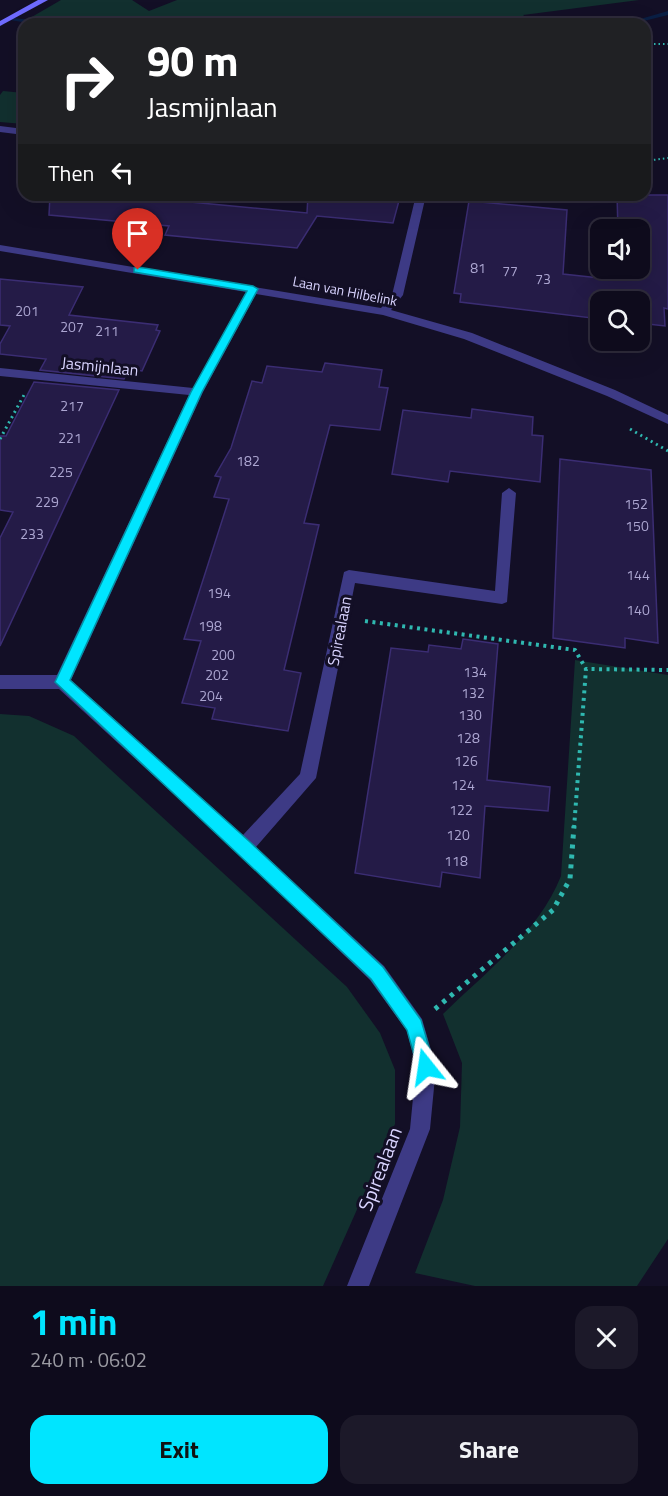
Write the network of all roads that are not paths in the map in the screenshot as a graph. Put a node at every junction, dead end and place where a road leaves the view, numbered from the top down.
1 (44, 0) edge
2 (0, 24) edge
3 (0, 129) edge
4 (18, 131) edge
5 (420, 201) edge
6 (0, 248) edge
7 (253, 289) junction
8 (384, 312) junction
9 (0, 372) edge
10 (197, 392) junction
11 (668, 420) edge
12 (509, 493) dead end
13 (0, 682) edge
14 (62, 682) junction
15 (244, 847) junction
16 (358, 1286) edge

1 - 2 main road
3 - 4 street
5 - 8 street
6 - 7 street, Laan van Hilbelink
7 - 8 street, Laan van Hilbelink
7 - 10 street
8 - 11 street, Laan van Hilbelink
9 - 10 street, Jasmijnlaan
10 - 14 street
12 - 15 street, Spirealaan
13 - 14 street
14 - 15 street, Spirealaan
15 - 16 street, Spirealaan

